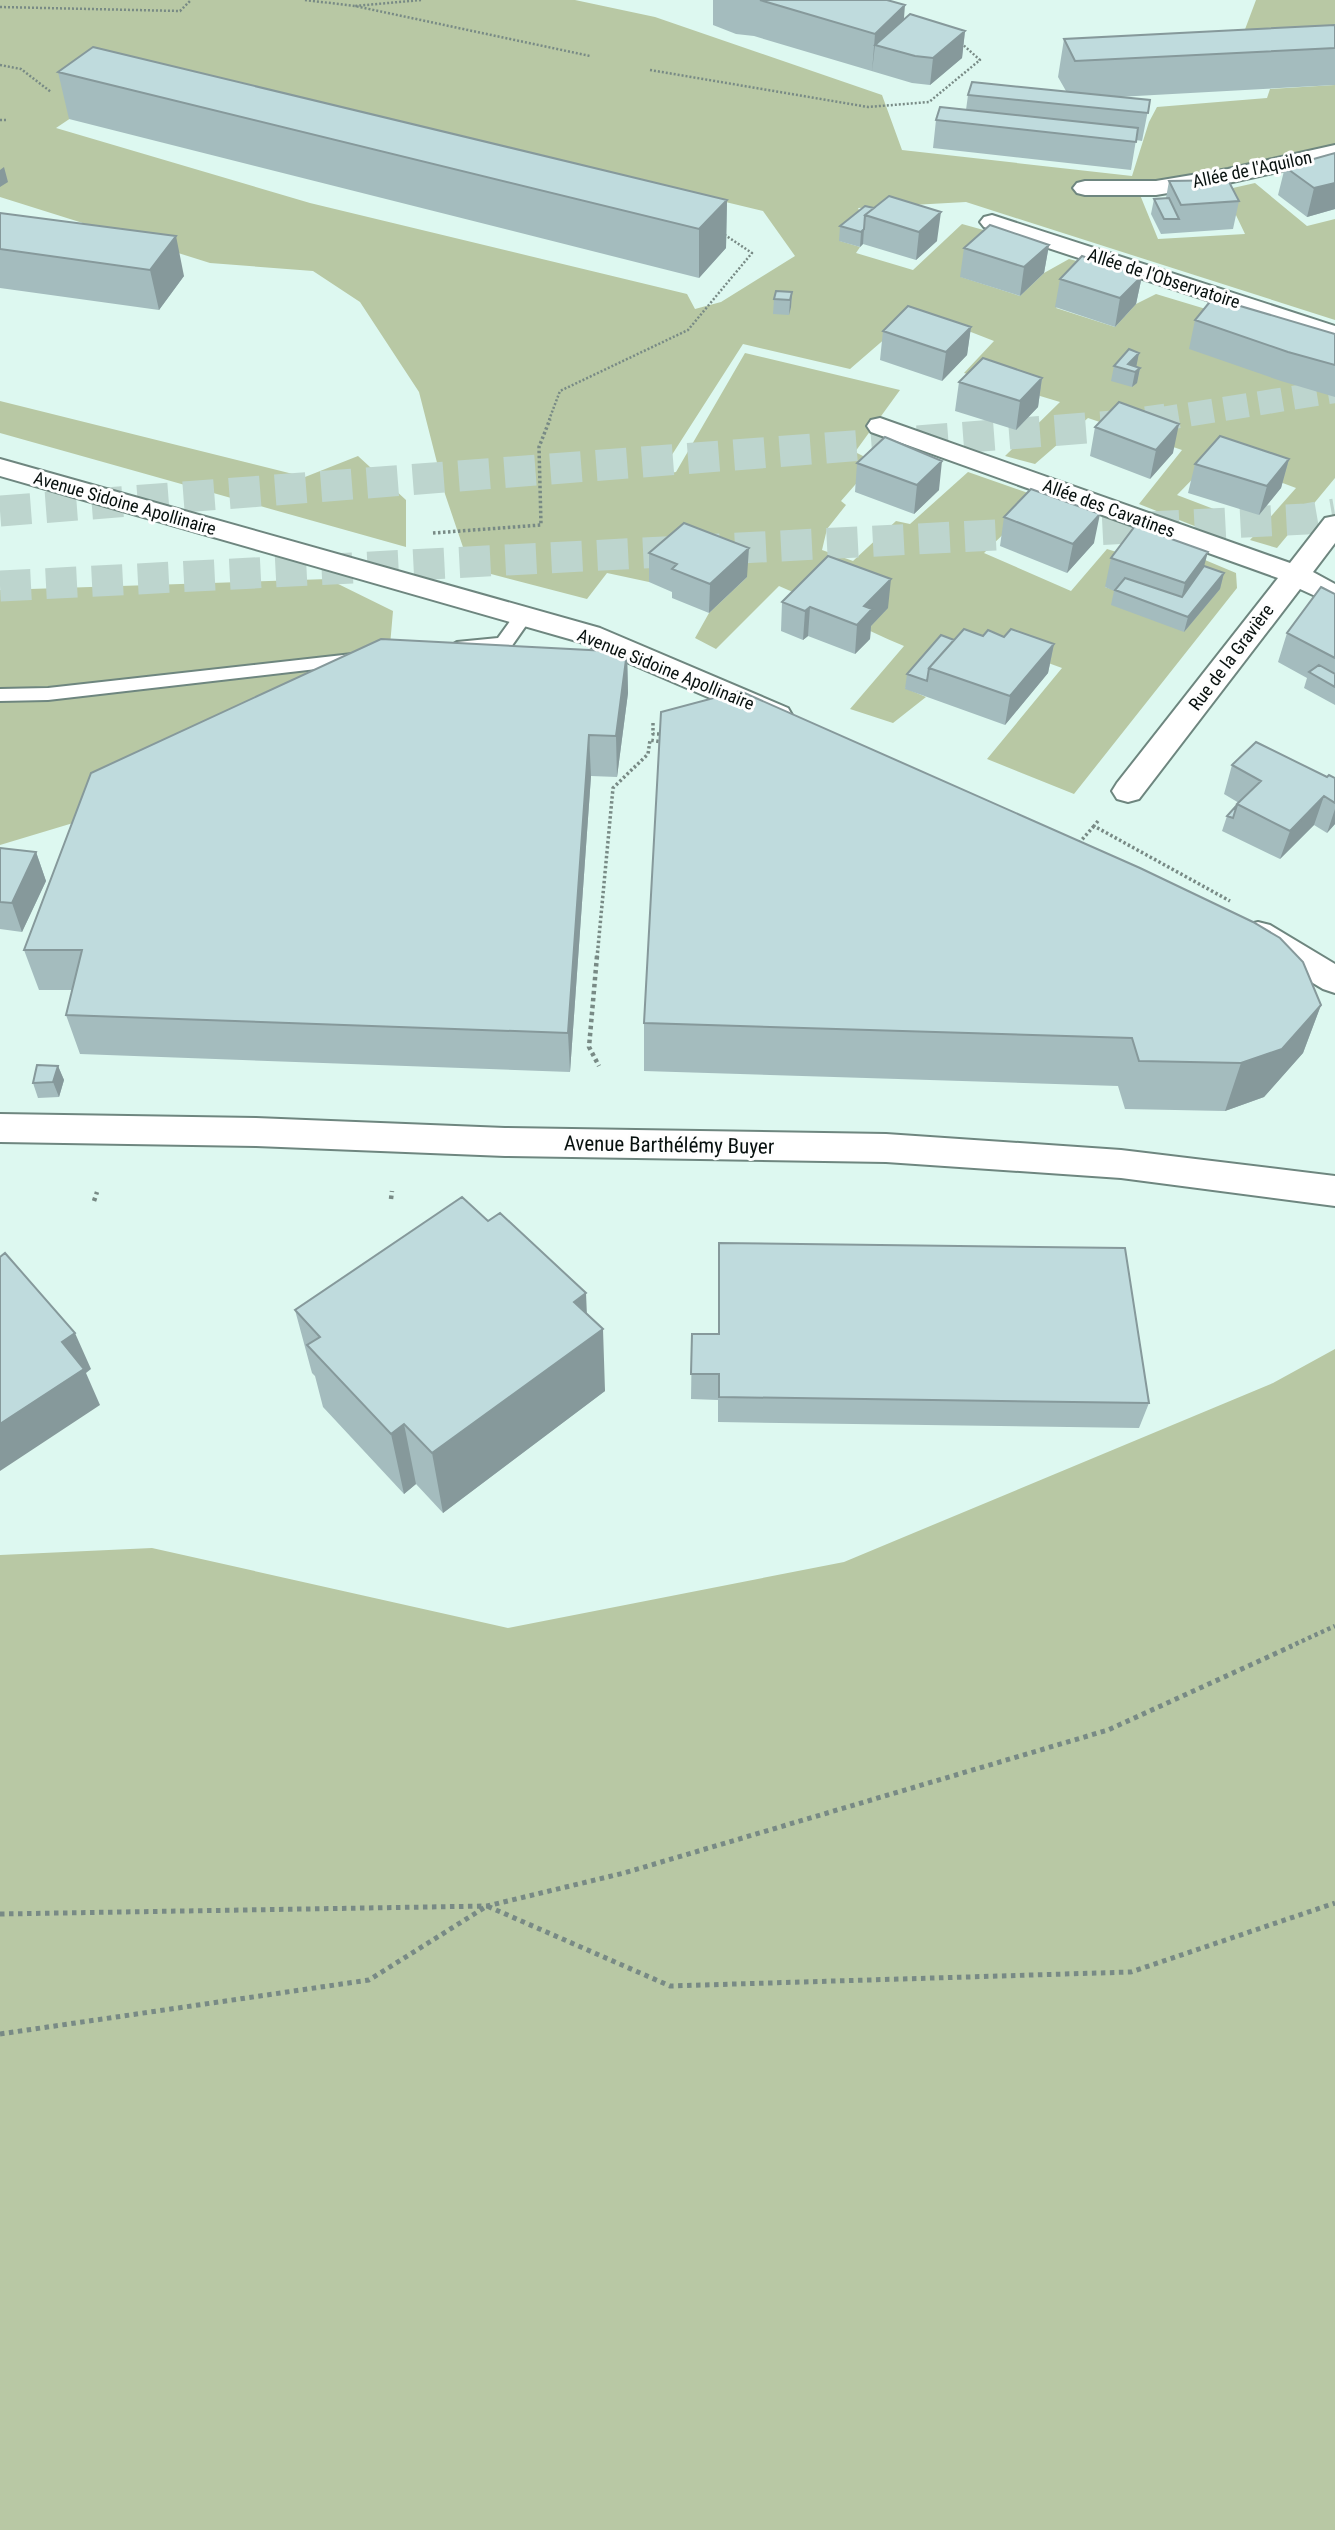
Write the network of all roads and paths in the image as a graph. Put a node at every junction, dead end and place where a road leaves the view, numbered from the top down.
1 (191, 0) edge
2 (305, 0) edge
3 (421, 0) edge
4 (0, 6) edge
5 (355, 6) junction
6 (956, 39) edge
7 (590, 56) dead end
8 (0, 65) edge
9 (650, 70) dead end
10 (51, 92) dead end
11 (0, 120) edge
12 (6, 120) dead end
13 (1335, 152) edge
14 (1086, 188) dead end
15 (992, 222) edge
16 (720, 232) edge
17 (1335, 334) edge
18 (880, 426) dead end
19 (0, 467) edge
20 (1335, 524) edge
21 (433, 533) dead end
22 (1294, 574) junction
23 (1335, 596) edge
24 (523, 617) junction
25 (435, 651) edge
26 (380, 657) edge
27 (0, 695) edge
28 (653, 723) dead end
29 (807, 728) edge
30 (665, 734) edge
31 (663, 742) edge
32 (1128, 791) joint
33 (1094, 826) junction
34 (1079, 843) edge
35 (1237, 913) joint
36 (1335, 980) edge
37 (599, 1066) dead end
38 (0, 1128) edge
39 (392, 1191) dead end
40 (1335, 1191) edge
41 (97, 1192) dead end
42 (391, 1199) dead end
43 (94, 1201) dead end
44 (1335, 1626) edge
45 (1335, 1903) edge
46 (487, 1906) junction
47 (0, 1914) edge
48 (0, 2034) edge

1 - 4 path
2 - 5 path
3 - 5 path
5 - 7 path
6 - 9 path
8 - 10 path
11 - 12 path
13 - 14 main road, Allée de l'Aquilon
15 - 17 main road, Allée de l'Observatoire
16 - 21 path
18 - 22 main road, Allée des Cavatines
19 - 24 main road, Avenue Sidoine Apollinaire
20 - 22 main road, Rue de la Gravière
22 - 23 main road, Allée des Cavatines
22 - 32 main road, Rue de la Gravière
24 - 25 lane
24 - 29 main road, Avenue Sidoine Apollinaire
26 - 27 lane
28 - 30 path
31 - 37 path
32 - 33 path
33 - 34 path
33 - 35 path
35 - 36 main road
38 - 40 main road, Avenue Barthélémy Buyer
39 - 42 path
41 - 43 path
44 - 46 path
45 - 46 path
46 - 47 path
46 - 48 path

